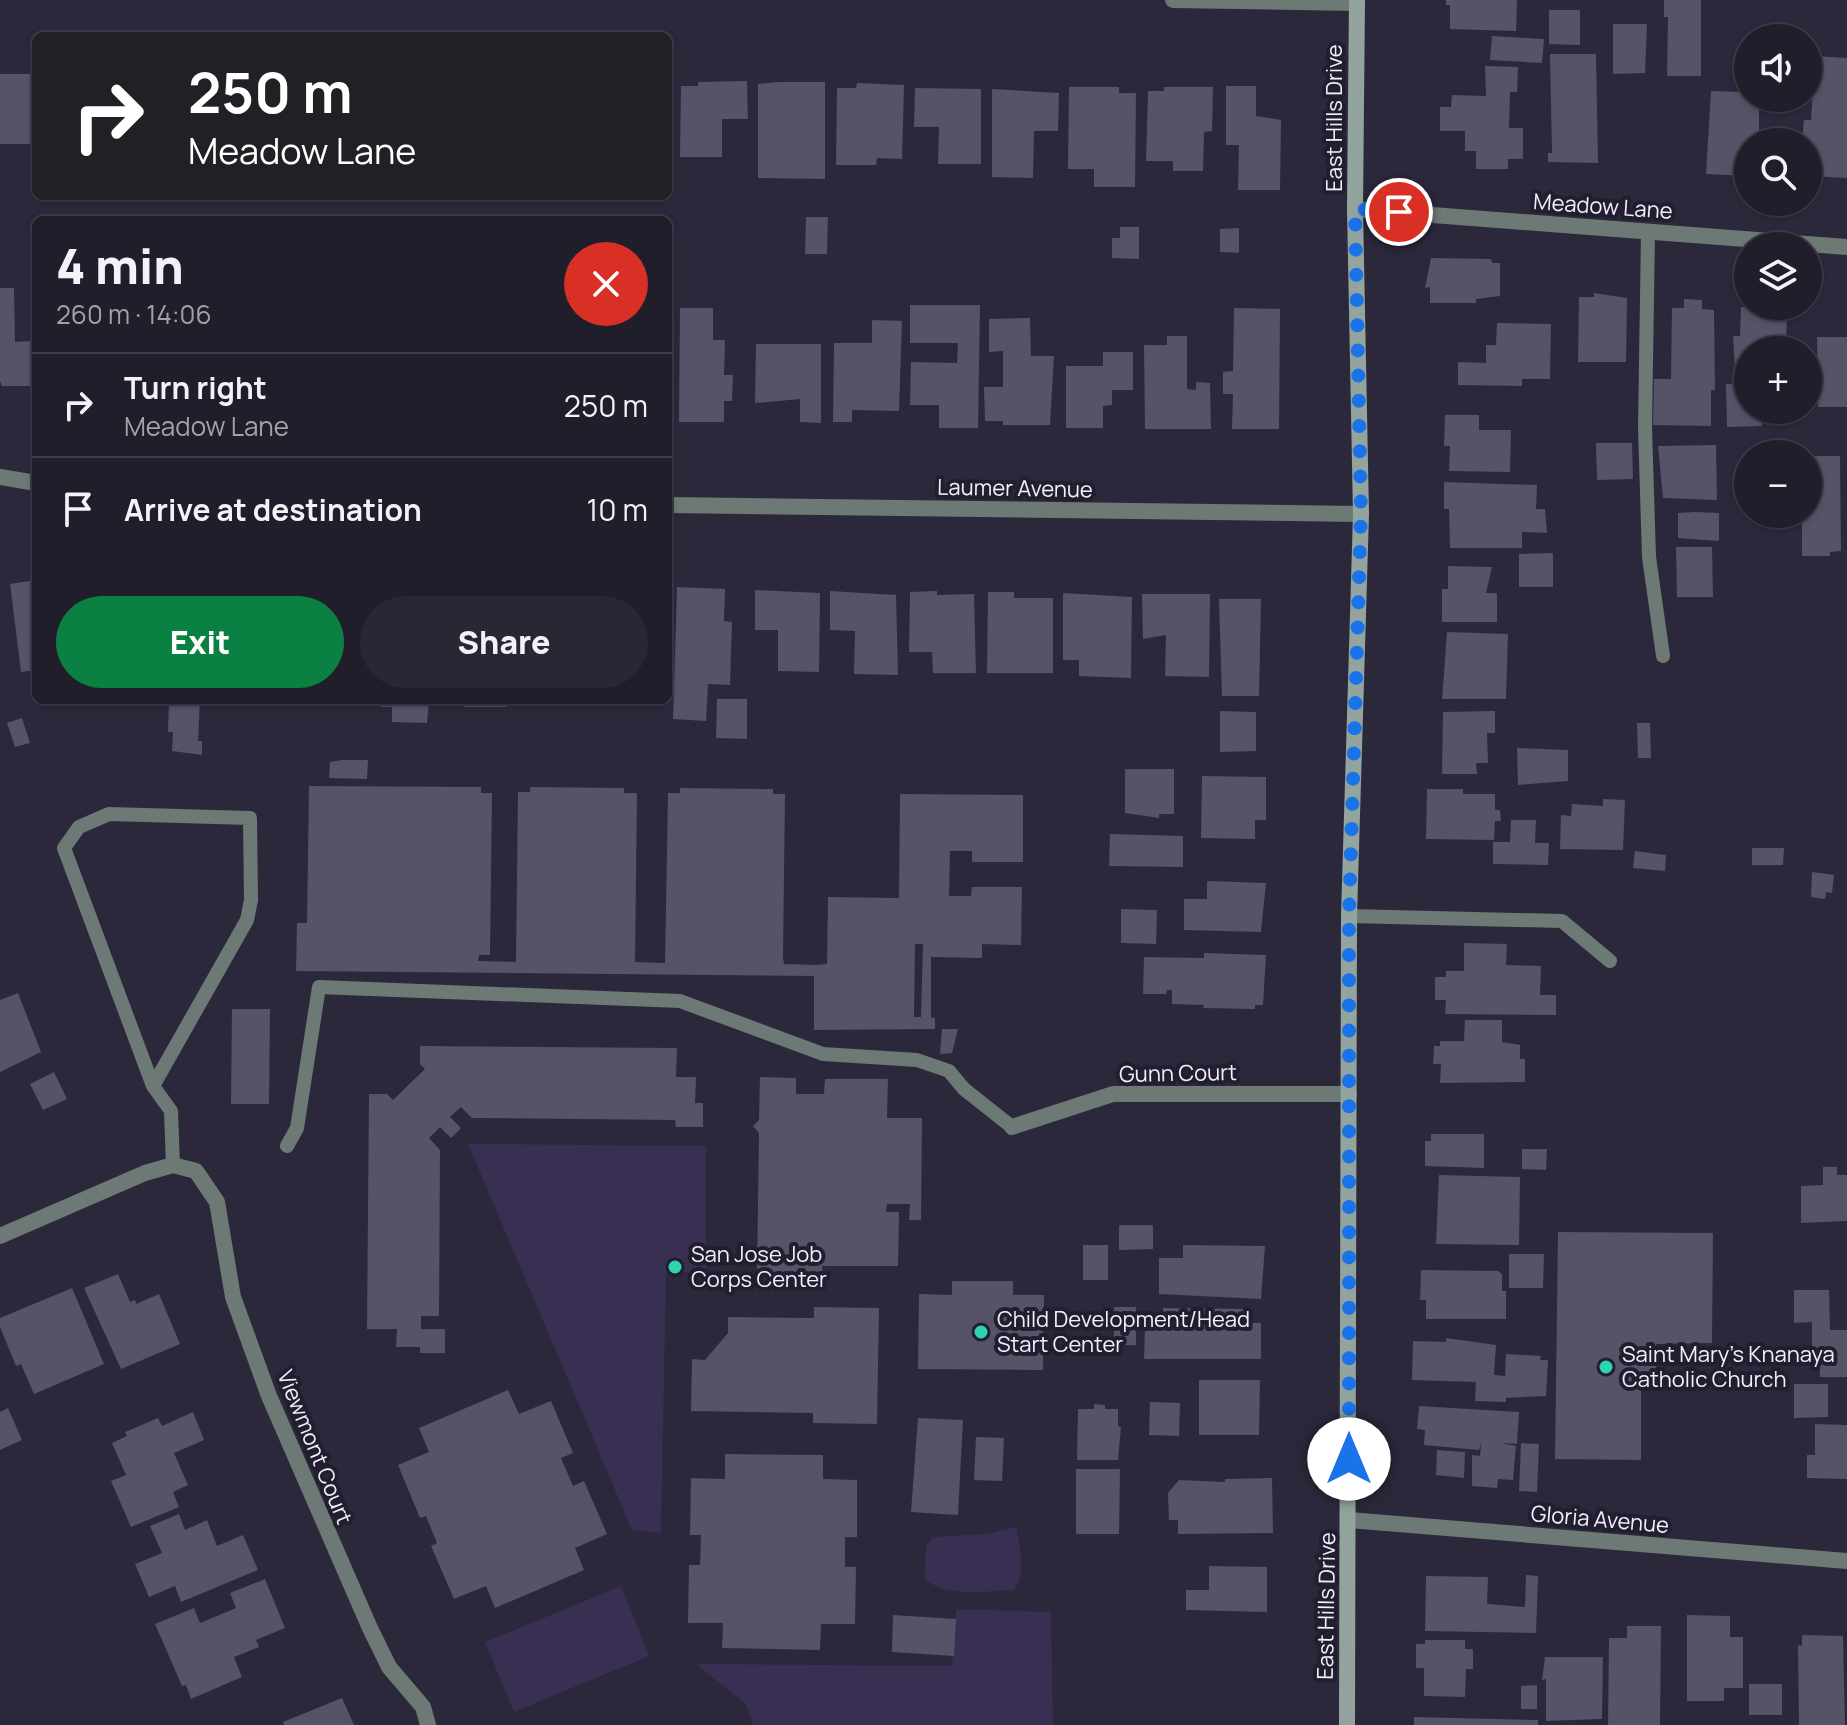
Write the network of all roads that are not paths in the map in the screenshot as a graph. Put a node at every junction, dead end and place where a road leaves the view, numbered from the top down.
1 (1173, 0) edge
2 (1356, 1) edge
3 (1355, 209) junction
4 (1648, 232) junction
5 (1847, 247) edge
6 (0, 477) edge
7 (32, 482) edge
8 (672, 505) edge
9 (1361, 514) junction
10 (1663, 656) dead end
11 (1349, 916) junction
12 (1610, 961) dead end
13 (153, 1086) junction
14 (1349, 1094) junction
15 (1012, 1127) joint
16 (287, 1146) dead end
17 (173, 1165) junction
18 (0, 1236) edge
19 (1349, 1520) junction
20 (1847, 1561) edge
21 (428, 1725) edge
22 (1347, 1725) edge

1 - 2 street
2 - 3 street, East Hills Drive
3 - 4 street, Meadow Lane
3 - 9 street, East Hills Drive
4 - 5 street, Meadow Lane
4 - 10 lane
6 - 7 street
8 - 9 street, Laumer Avenue
9 - 11 street, East Hills Drive
11 - 12 lane
11 - 14 street, East Hills Drive
13 - 13 lane
13 - 17 lane
14 - 15 street, Gunn Court
14 - 19 street, East Hills Drive
15 - 16 lane
17 - 18 street
17 - 21 street, Viewmont Court
19 - 20 street, Gloria Avenue
19 - 22 street, East Hills Drive

